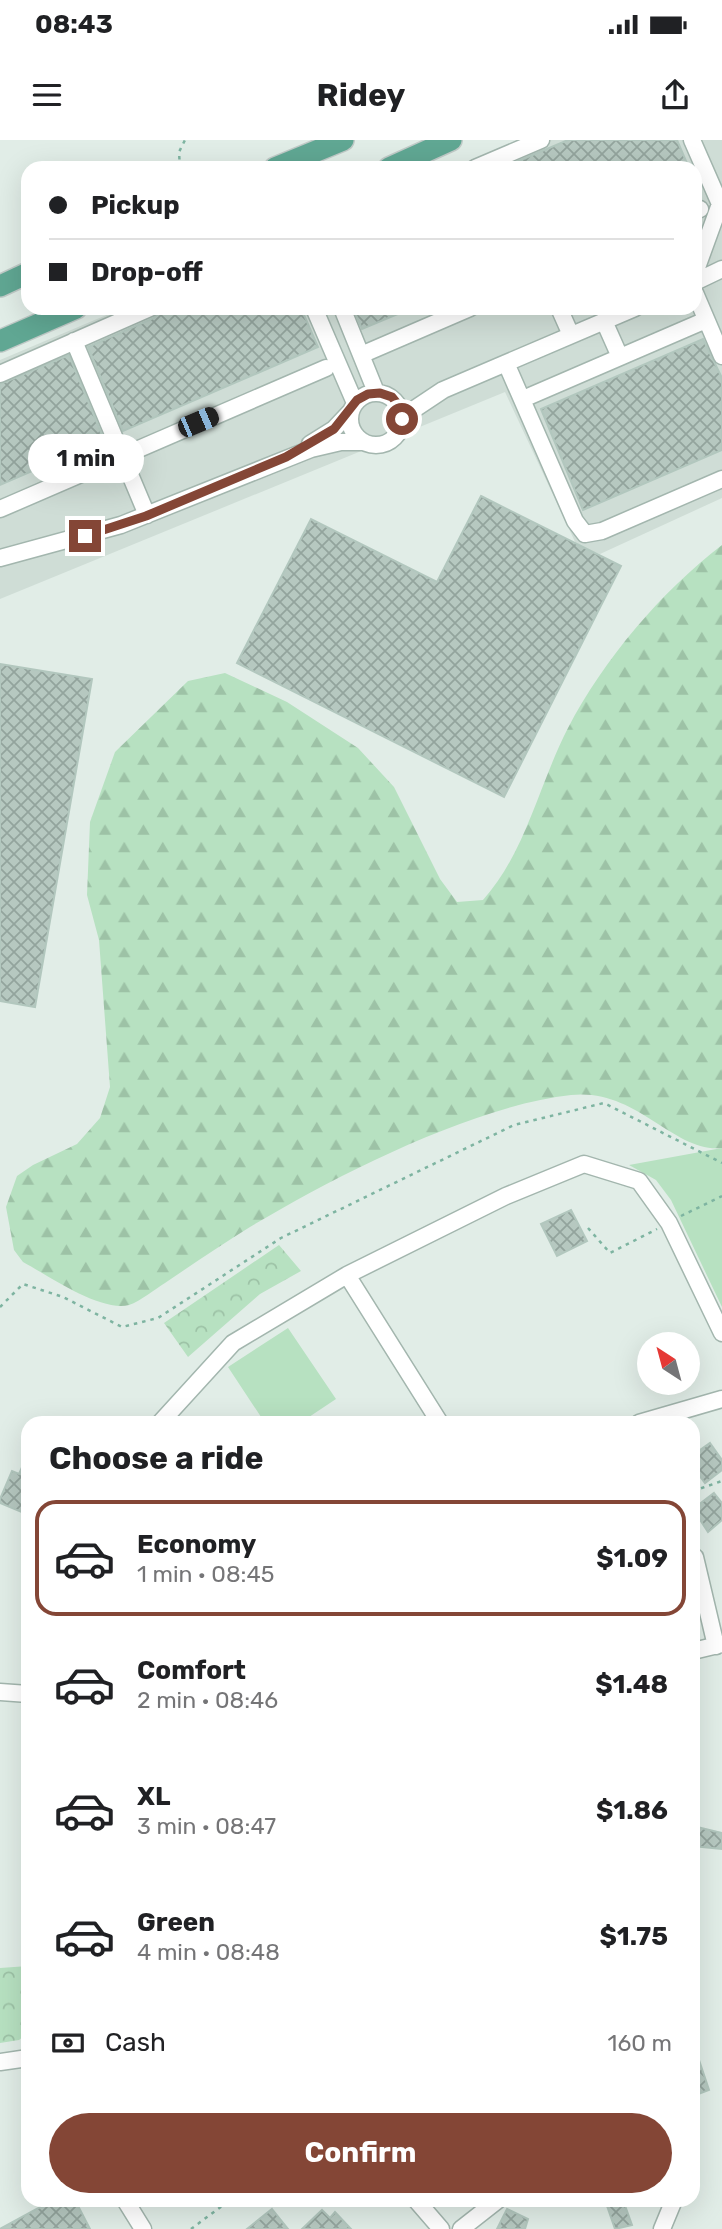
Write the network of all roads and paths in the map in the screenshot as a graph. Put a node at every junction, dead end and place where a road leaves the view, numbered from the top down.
1 (185, 140) edge
2 (343, 140) edge
3 (452, 140) edge
4 (541, 140) edge
5 (692, 140) edge
6 (180, 161) edge
7 (292, 161) edge
8 (405, 161) edge
9 (502, 161) edge
10 (701, 161) edge
11 (702, 163) edge
12 (702, 254) edge
13 (719, 272) edge
14 (21, 276) edge
15 (702, 279) edge
16 (0, 286) edge
17 (702, 310) edge
18 (60, 315) edge
19 (134, 315) edge
20 (317, 315) edge
21 (345, 315) edge
22 (454, 315) edge
23 (562, 315) edge
24 (618, 315) edge
25 (706, 320) junction
26 (604, 321) junction
27 (571, 335) junction
28 (0, 341) edge
29 (75, 341) junction
30 (361, 355) junction
31 (722, 356) edge
32 (620, 357) junction
33 (506, 363) junction
34 (326, 368) dead end
35 (0, 374) edge
36 (443, 390) junction
37 (382, 394) junction
38 (523, 399) junction
39 (353, 407) junction
40 (402, 423) junction
41 (364, 442) junction
42 (122, 455) junction
43 (286, 457) junction
44 (722, 479) edge
45 (0, 509) edge
46 (147, 515) junction
47 (4, 559) edge
48 (722, 1163) edge
49 (722, 1196) edge
50 (669, 1223) junction
51 (588, 1228) dead end
52 (347, 1275) junction
53 (0, 1307) edge
54 (722, 1333) edge
55 (722, 1399) edge
56 (166, 1416) edge
57 (436, 1416) edge
58 (663, 1416) edge
59 (722, 1481) edge
60 (700, 1489) edge
61 (700, 1575) edge
62 (719, 1645) edge
63 (700, 1649) edge
64 (0, 1692) edge
65 (21, 1694) edge
66 (21, 2059) edge
67 (0, 2062) edge
68 (129, 2207) edge
69 (221, 2207) edge
70 (422, 2207) edge
71 (489, 2207) edge
72 (667, 2207) edge
73 (143, 2229) edge
74 (191, 2229) edge
75 (441, 2229) edge
76 (461, 2229) edge
77 (662, 2229) edge

1 - 6 path
2 - 7 main road
3 - 8 main road
4 - 9 street
5 - 10 street
11 - 12 street
13 - 15 street
14 - 16 main road
17 - 25 street
18 - 28 main road
19 - 29 street
20 - 39 street
21 - 30 street
22 - 30 street
23 - 27 street
24 - 26 street
25 - 31 street
25 - 32 street
26 - 27 street
26 - 32 street
27 - 33 street
29 - 35 street
29 - 42 street
30 - 37 street
32 - 38 street
33 - 36 street
33 - 38 street
34 - 42 street
36 - 37 street
36 - 40 street
37 - 39 street
37 - 40 street
38 - 44 street
39 - 41 street
39 - 43 street
40 - 41 street
41 - 43 street
42 - 45 street
42 - 46 street
43 - 46 street
46 - 47 street
48 - 53 path
49 - 50 path
50 - 51 path
50 - 52 street
50 - 54 street
52 - 56 street
52 - 57 street
55 - 58 street
59 - 60 path
61 - 62 street
62 - 63 street
64 - 65 street
66 - 67 street
68 - 73 street
69 - 74 path
70 - 75 street
71 - 76 street
72 - 77 street

